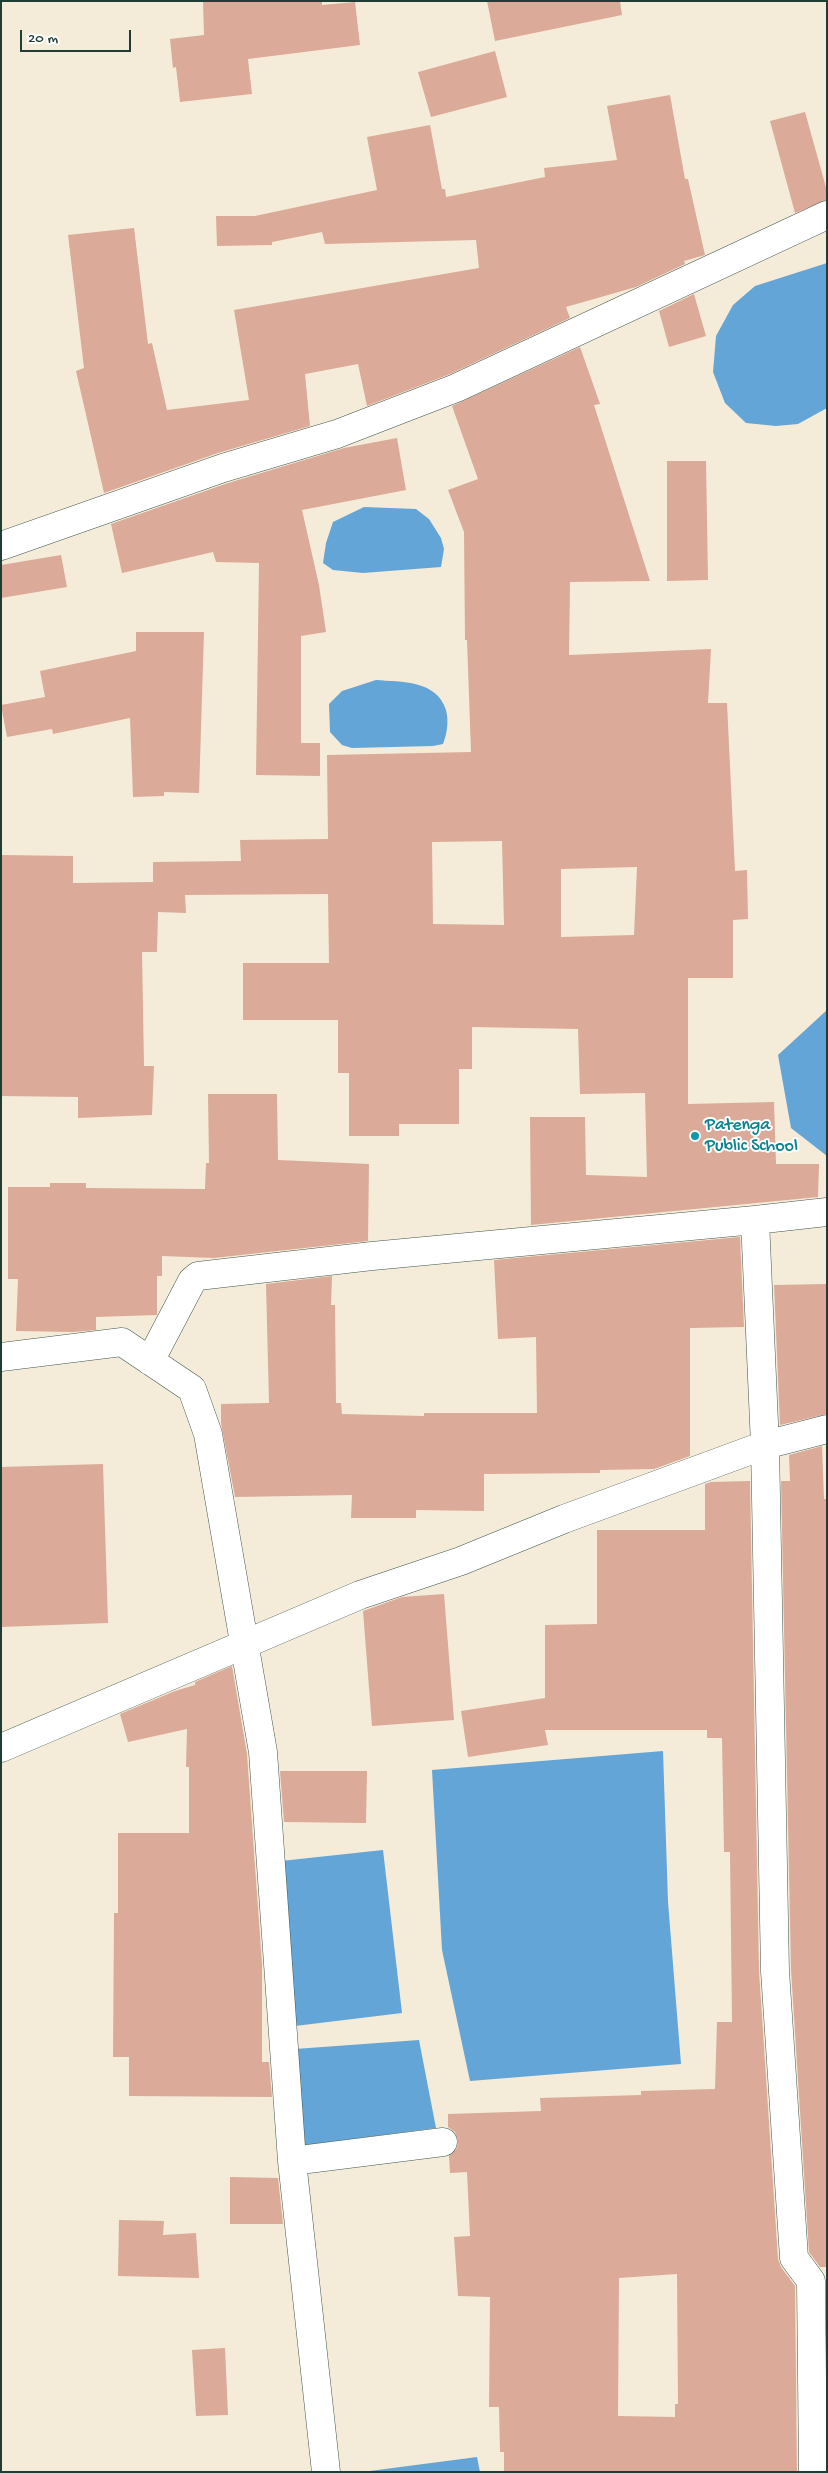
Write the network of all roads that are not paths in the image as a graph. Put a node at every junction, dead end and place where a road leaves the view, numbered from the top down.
1 (827, 215) edge
2 (1, 546) edge
3 (827, 1212) edge
4 (755, 1220) junction
5 (1, 1357) edge
6 (150, 1361) junction
7 (827, 1428) edge
8 (765, 1445) junction
9 (244, 1645) junction
10 (1, 1748) edge
11 (443, 2142) dead end
12 (292, 2161) junction
13 (326, 2472) edge
14 (813, 2472) edge

1 - 2 street
3 - 4 street
4 - 6 street
4 - 8 street
5 - 6 street
6 - 9 street
7 - 8 street
8 - 9 street
8 - 14 street
9 - 10 street
9 - 12 street
11 - 12 street
12 - 13 street

